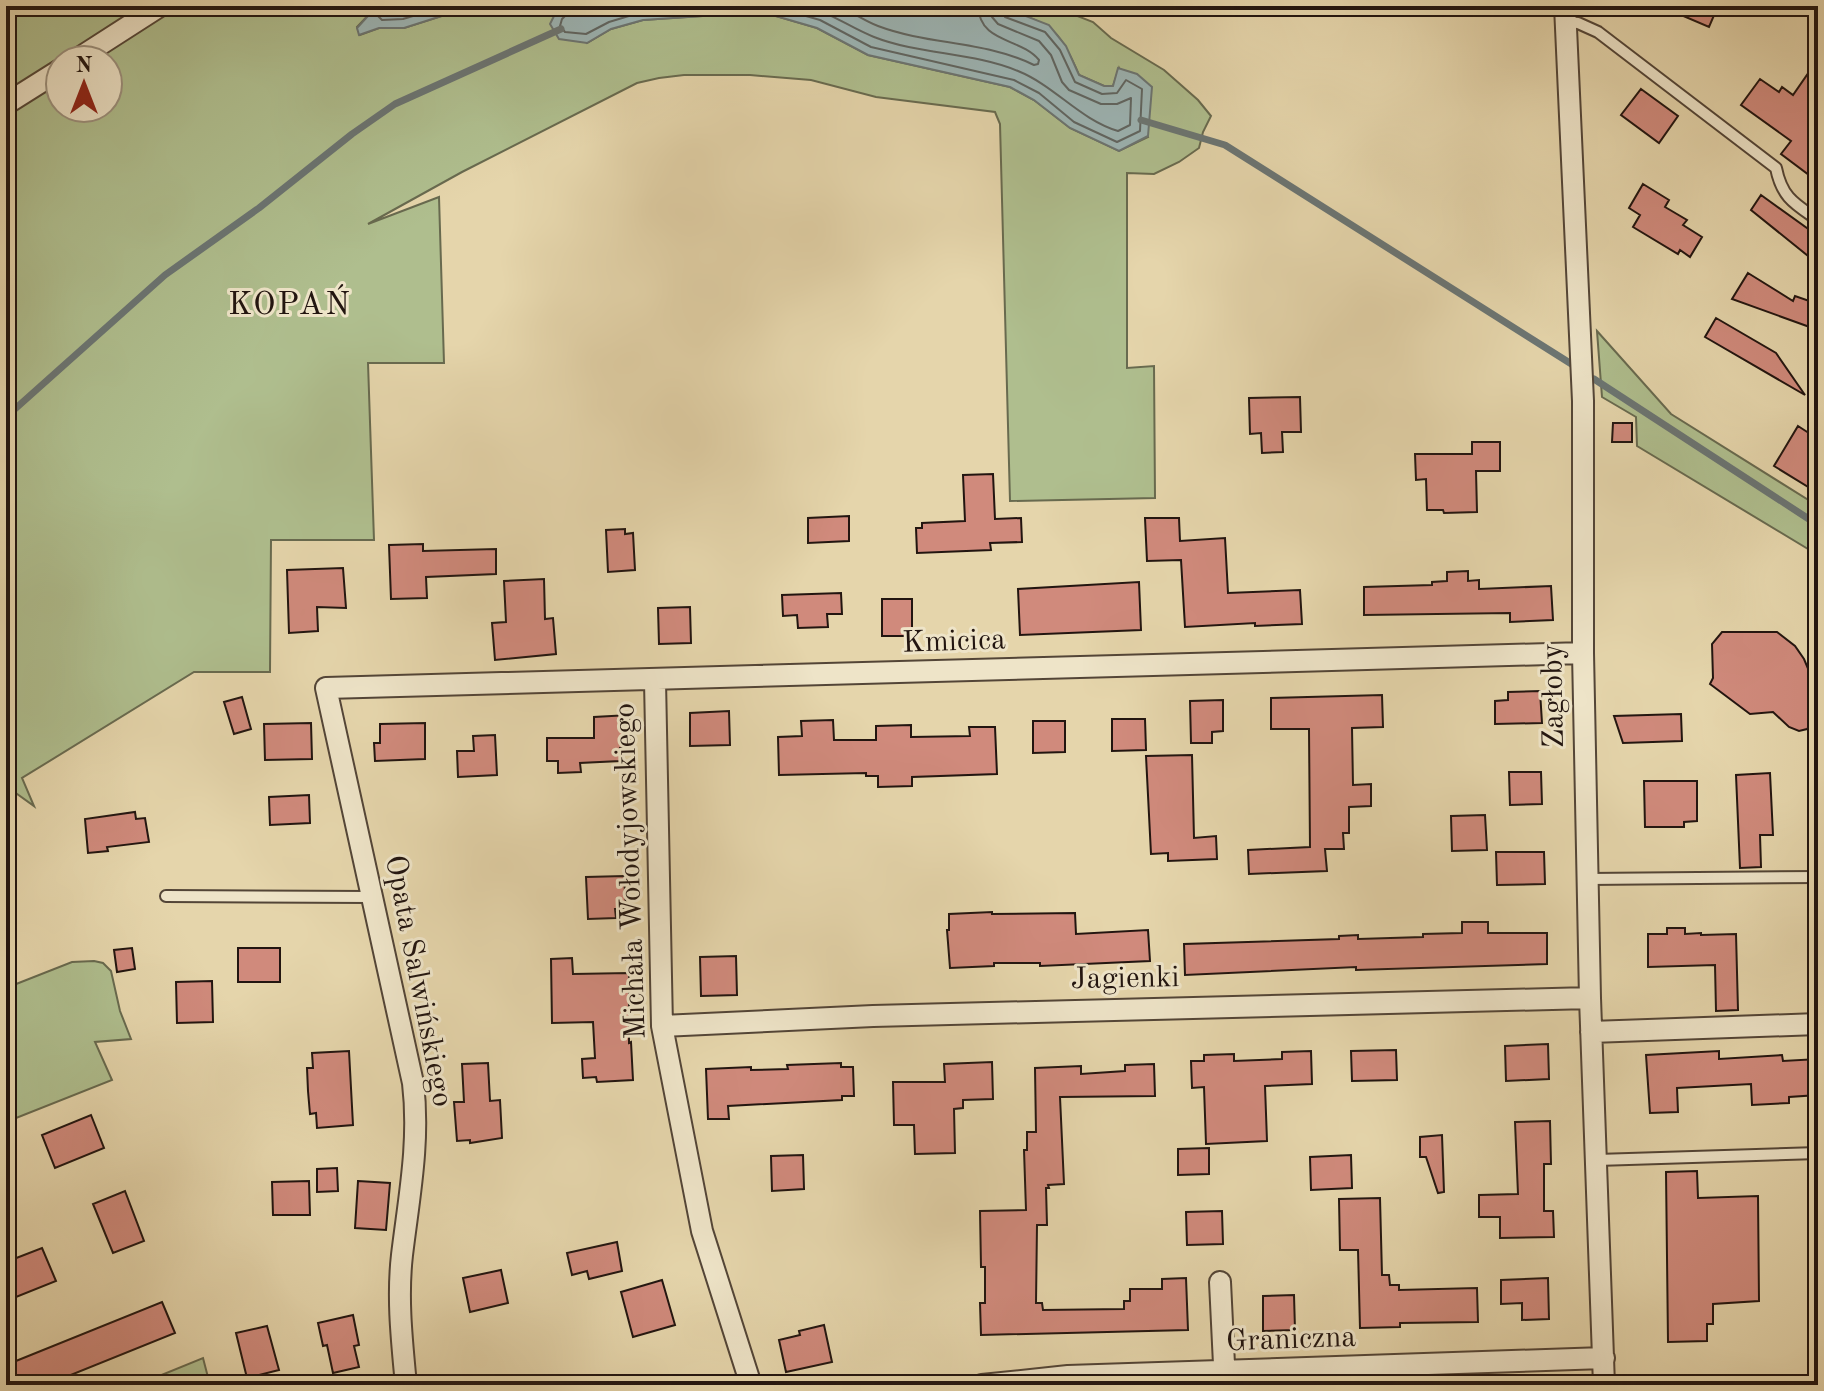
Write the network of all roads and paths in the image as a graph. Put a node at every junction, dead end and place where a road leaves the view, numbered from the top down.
1 (160, 6) edge
2 (1565, 14) edge
3 (101, 44) edge
4 (44, 80) edge
5 (6, 104) edge
6 (1818, 220) edge
7 (1583, 653) junction
8 (655, 681) junction
9 (326, 688) joint
10 (1818, 877) edge
11 (1588, 879) junction
12 (166, 896) dead end
13 (372, 897) junction
14 (1590, 998) junction
15 (1818, 1024) edge
16 (662, 1026) junction
17 (1591, 1032) junction
18 (1818, 1153) edge
19 (1597, 1160) junction
20 (1220, 1282) dead end
21 (1604, 1358) junction
22 (1225, 1379) edge
23 (406, 1385) edge
24 (751, 1385) edge
25 (982, 1385) edge
26 (1604, 1385) edge

1 - 3 street
2 - 6 lane
2 - 7 street, Zagłoby
4 - 5 street
7 - 8 street, Kmicica
7 - 11 street, Zagłoby
8 - 9 street, Kmicica
8 - 16 street, Michała Wołodyjowskiego
9 - 13 street, Opata Salwińskiego
10 - 11 lane
11 - 14 street, Zagłoby
12 - 13 lane
13 - 23 street, Opata Salwińskiego
14 - 16 street, Jagienki
14 - 17 street, Zagłoby
15 - 17 street
16 - 24 street, Michała Wołodyjowskiego
17 - 19 street, Zagłoby
18 - 19 lane
19 - 21 street, Zagłoby
20 - 22 street
21 - 22 street, Graniczna
21 - 26 street, Zagłoby
22 - 25 street, Graniczna

